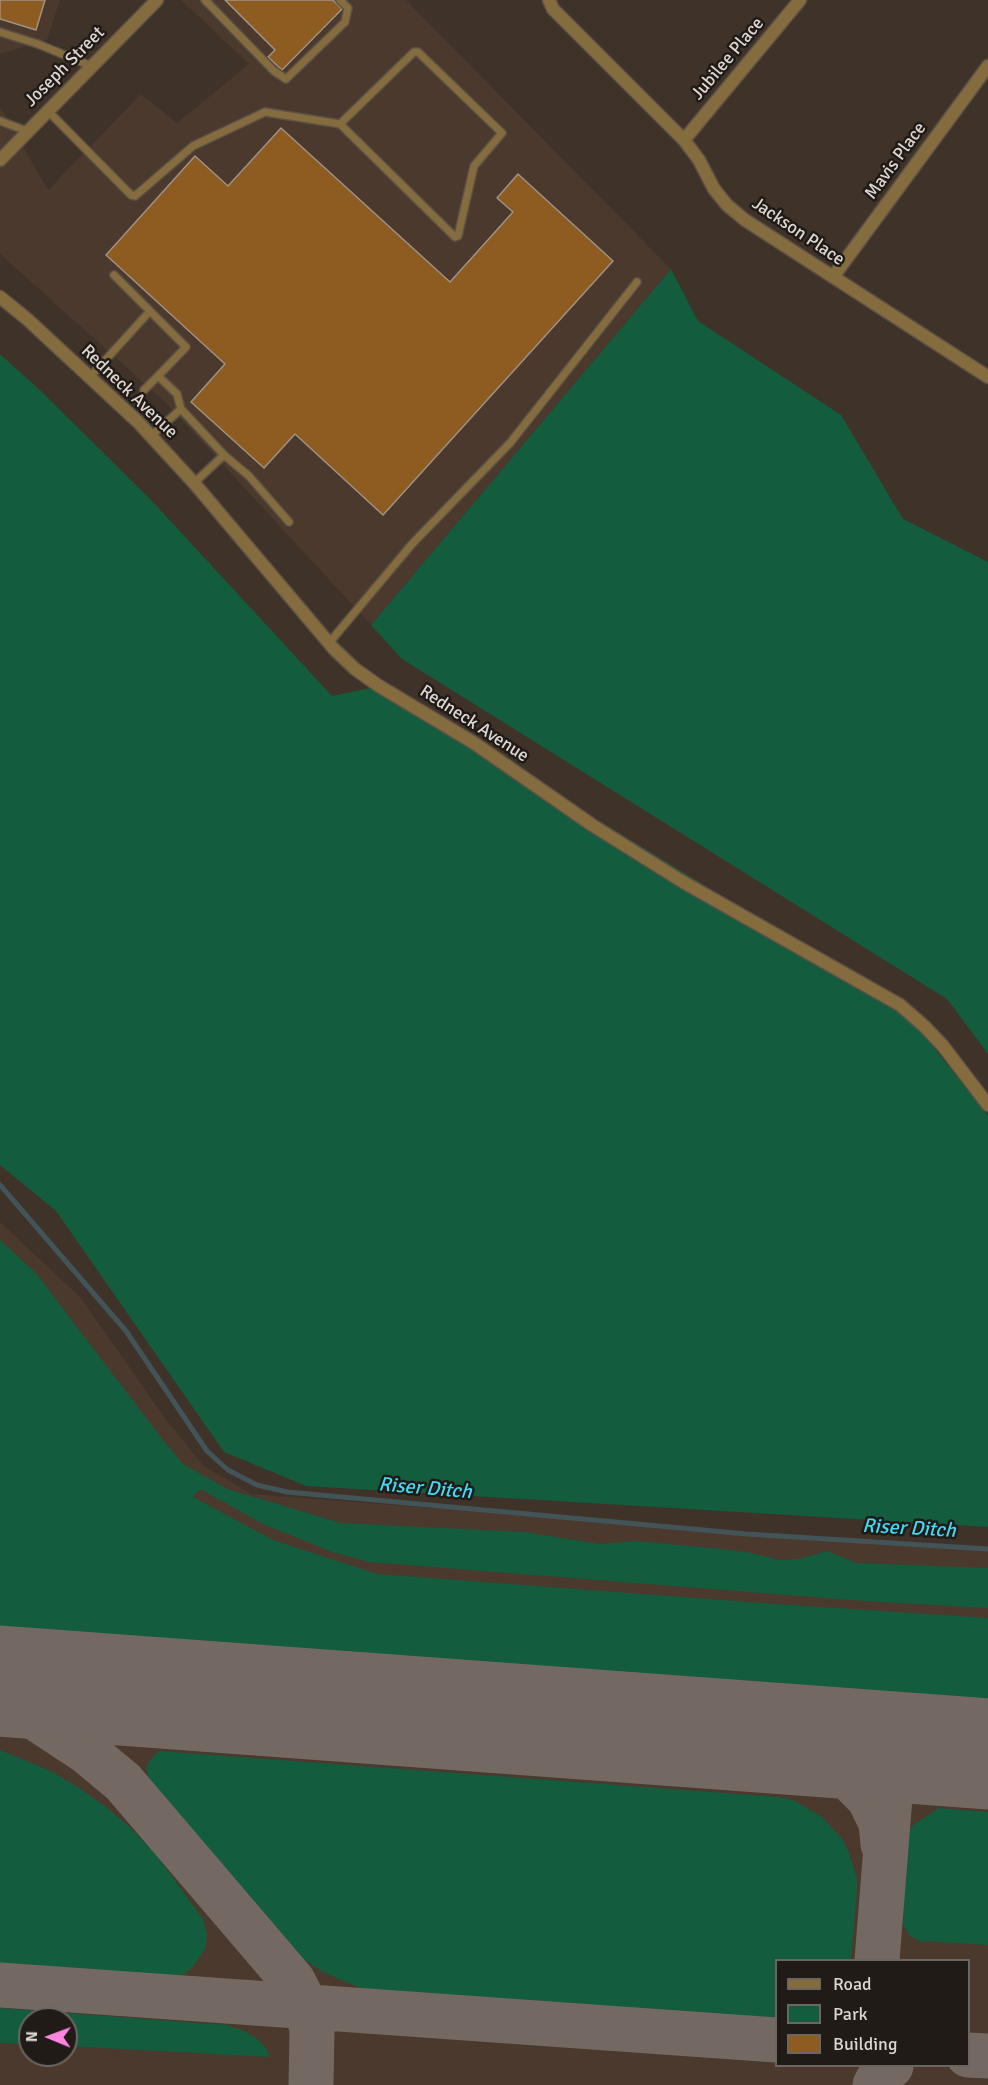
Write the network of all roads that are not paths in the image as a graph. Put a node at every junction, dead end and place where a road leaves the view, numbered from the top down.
1 (157, 0) edge
2 (205, 0) edge
3 (340, 0) edge
4 (549, 0) edge
5 (800, 0) edge
6 (0, 32) edge
7 (91, 66) junction
8 (988, 66) edge
9 (47, 110) junction
10 (0, 121) edge
11 (340, 124) junction
12 (27, 131) junction
13 (684, 140) junction
14 (0, 160) edge
15 (114, 275) dead end
16 (833, 277) junction
17 (637, 282) dead end
18 (0, 297) edge
19 (150, 311) junction
20 (158, 376) junction
21 (90, 377) junction
22 (988, 377) edge
23 (144, 390) dead end
24 (181, 409) junction
25 (151, 436) junction
26 (224, 455) junction
27 (194, 483) junction
28 (289, 522) dead end
29 (329, 643) junction
30 (988, 1105) edge

1 - 7 street, Joseph Street
2 - 3 lane
4 - 13 street, Jackson Place
5 - 13 street, Jubilee Place
6 - 7 lane
7 - 9 street, Joseph Street
8 - 16 street, Mavis Place
9 - 11 lane
9 - 12 street, Joseph Street
10 - 12 lane
11 - 11 lane
12 - 14 street, Joseph Street
13 - 16 street, Jackson Place
15 - 19 lane
16 - 22 street, Jackson Place
17 - 29 lane
18 - 21 street, Redneck Avenue
19 - 20 lane
19 - 21 lane
20 - 23 lane
20 - 24 lane
21 - 25 street, Redneck Avenue
24 - 25 lane
24 - 26 lane
25 - 27 street, Redneck Avenue
26 - 27 lane
26 - 28 lane
27 - 29 street, Redneck Avenue
29 - 30 street, Redneck Avenue

